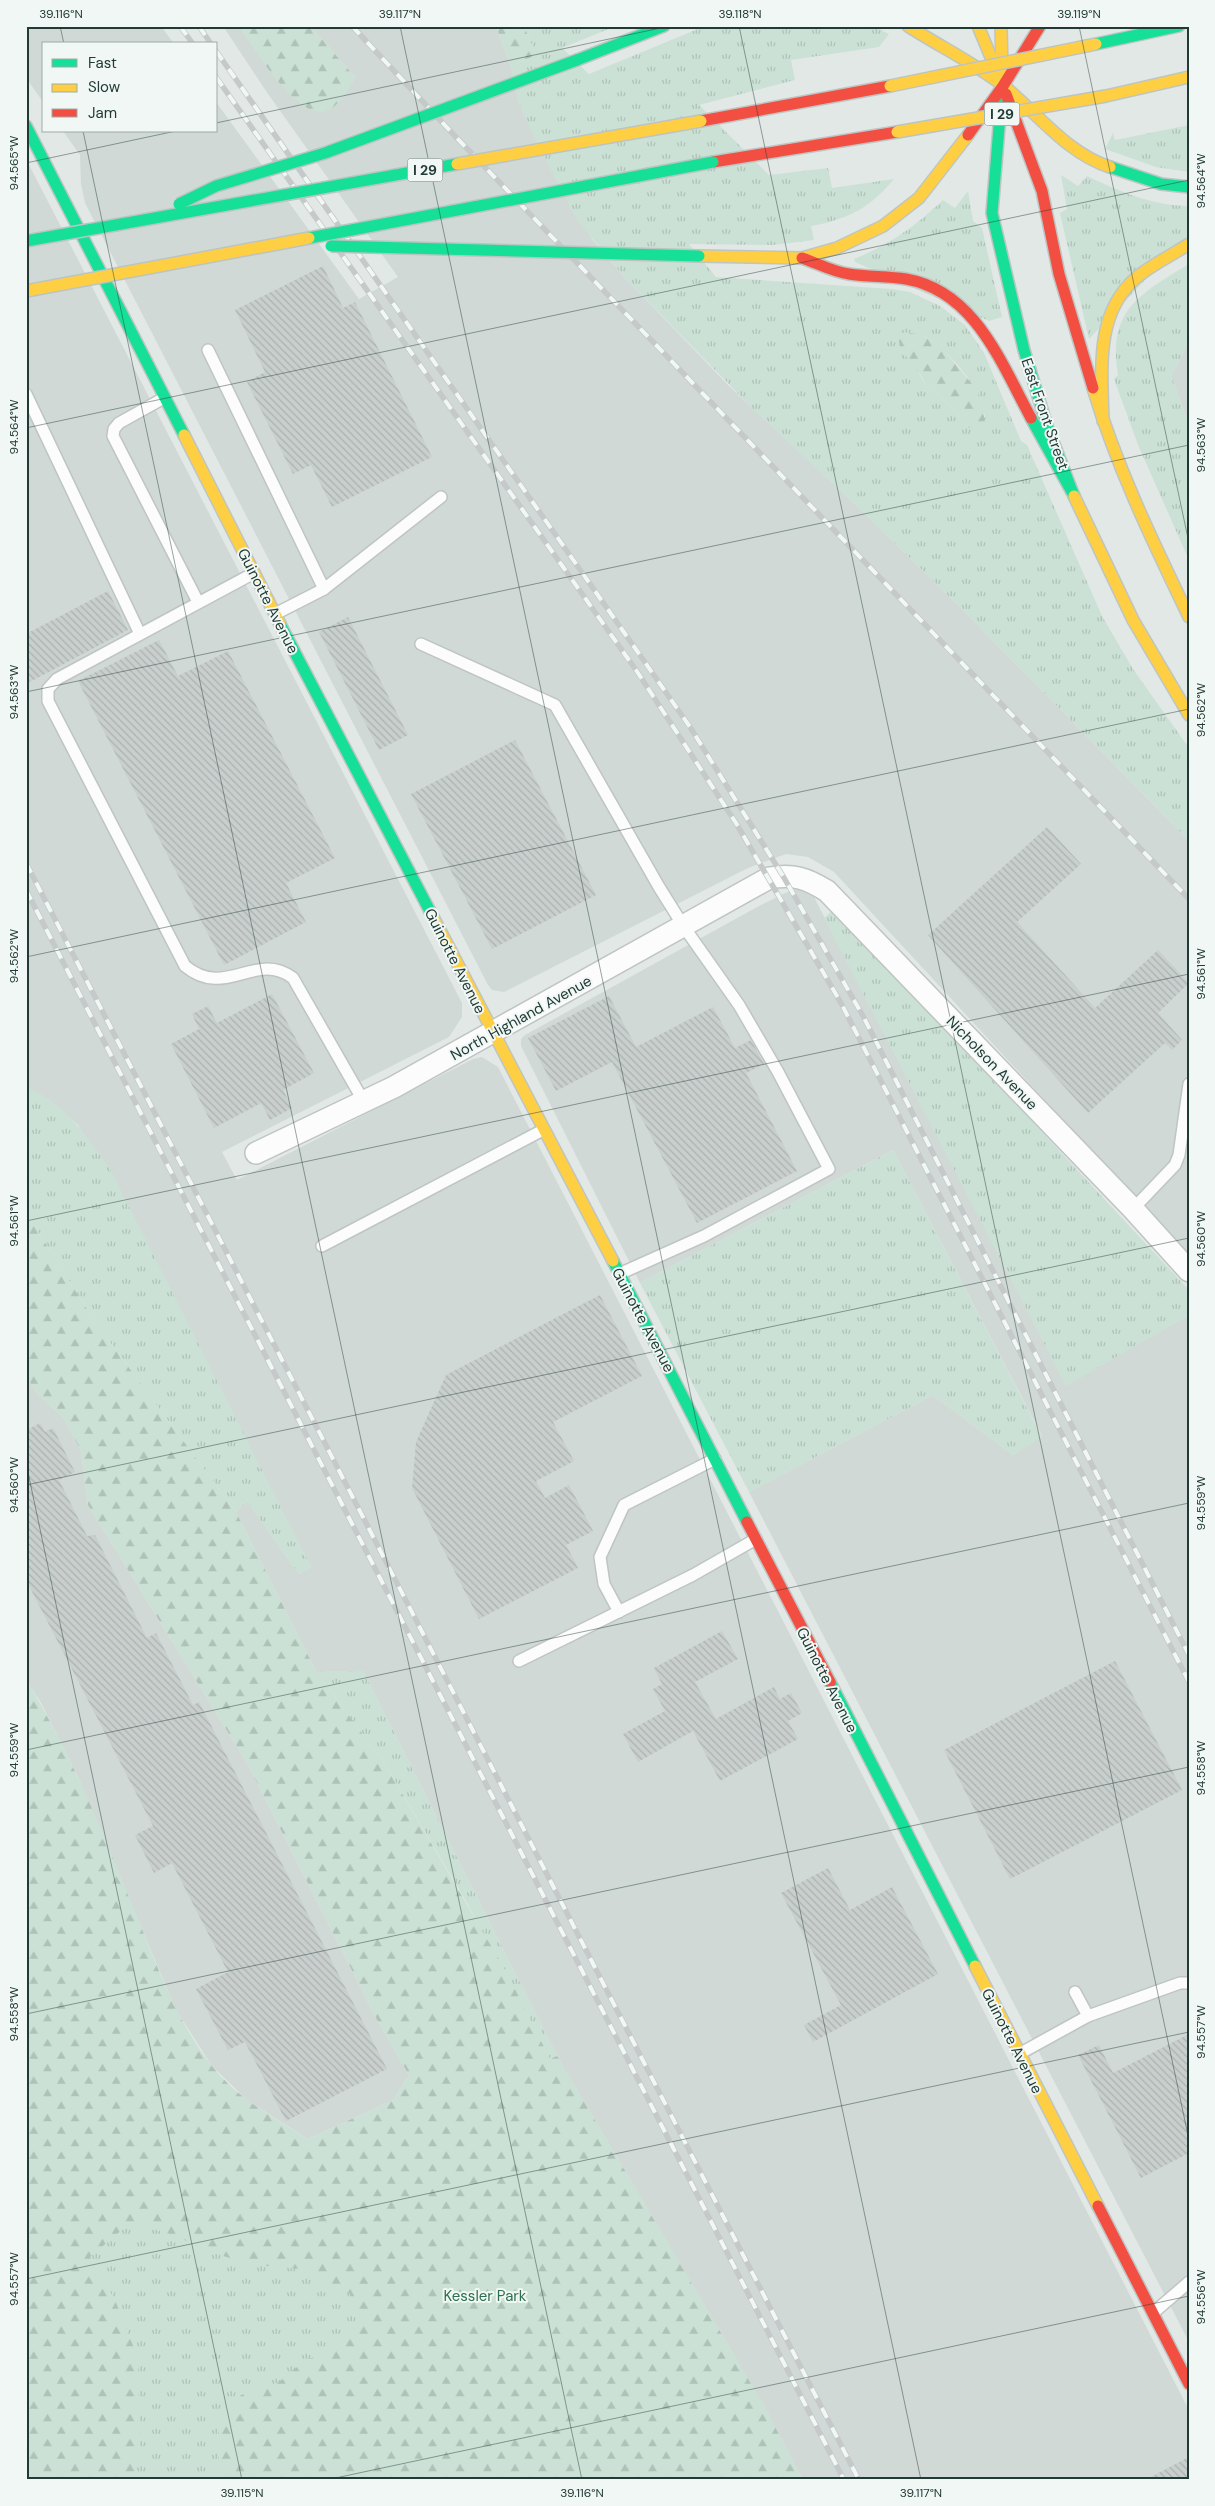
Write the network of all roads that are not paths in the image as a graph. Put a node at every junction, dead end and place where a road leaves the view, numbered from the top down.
1 (664, 26) edge
2 (908, 26) edge
3 (978, 26) edge
4 (1002, 26) edge
5 (1040, 26) edge
6 (1179, 26) edge
7 (1189, 77) edge
8 (1003, 86) junction
9 (26, 126) edge
10 (1189, 187) edge
11 (149, 219) junction
12 (26, 241) edge
13 (279, 244) junction
14 (1189, 244) edge
15 (802, 258) junction
16 (26, 291) edge
17 (208, 350) dead end
18 (26, 394) edge
19 (164, 398) junction
20 (1102, 422) junction
21 (1072, 492) junction
22 (441, 498) dead end
23 (254, 573) junction
24 (324, 588) junction
25 (198, 602) junction
26 (275, 614) junction
27 (1189, 617) edge
28 (140, 634) junction
29 (421, 644) dead end
30 (1189, 715) edge
31 (783, 876) joint
32 (684, 927) junction
33 (493, 1034) junction
34 (1189, 1084) edge
35 (364, 1102) junction
36 (543, 1130) junction
37 (256, 1154) dead end
38 (1133, 1209) junction
39 (322, 1246) dead end
40 (1189, 1271) edge
41 (619, 1274) junction
42 (715, 1459) junction
43 (756, 1539) junction
44 (619, 1612) junction
45 (519, 1661) dead end
46 (1189, 1983) edge
47 (1075, 1992) dead end
48 (1088, 2016) junction
49 (1019, 2054) junction
50 (1189, 2282) edge
51 (1152, 2314) junction
52 (1189, 2384) edge

1 - 11 main road, bridge
2 - 8 main road
3 - 8 main road, East Front Street
4 - 8 main road
5 - 8 main road
6 - 11 main road, I 29, bridge
7 - 13 main road, I 29, bridge
8 - 10 main road
8 - 15 main road
8 - 20 main road, East Front Street
8 - 21 main road, East Front Street
9 - 19 main road, Guinotte Avenue
11 - 12 main road, I 29, bridge
13 - 15 main road, bridge
13 - 16 main road, I 29, bridge
14 - 20 main road
15 - 21 main road
17 - 24 lane
18 - 28 lane
19 - 23 main road, Guinotte Avenue
19 - 25 lane
20 - 27 main road, East Front Street
21 - 30 main road, East Front Street
22 - 24 lane
23 - 25 lane
23 - 26 main road, Guinotte Avenue
24 - 26 lane
25 - 28 lane
26 - 33 main road, Guinotte Avenue
28 - 35 lane
29 - 32 lane
31 - 32 street, North Highland Avenue
31 - 38 street, Nicholson Avenue
32 - 33 street, North Highland Avenue
32 - 41 lane
33 - 35 street, North Highland Avenue
33 - 36 main road, Guinotte Avenue
34 - 38 lane
35 - 37 street, North Highland Avenue
36 - 39 lane
36 - 41 main road, Guinotte Avenue
38 - 40 street, Nicholson Avenue
41 - 42 main road, Guinotte Avenue
42 - 43 main road, Guinotte Avenue
42 - 44 lane
43 - 44 lane
43 - 49 main road, Guinotte Avenue
44 - 45 lane
46 - 48 lane
47 - 48 lane
48 - 49 lane
49 - 51 main road, Guinotte Avenue
50 - 51 lane
51 - 52 main road, Guinotte Avenue

